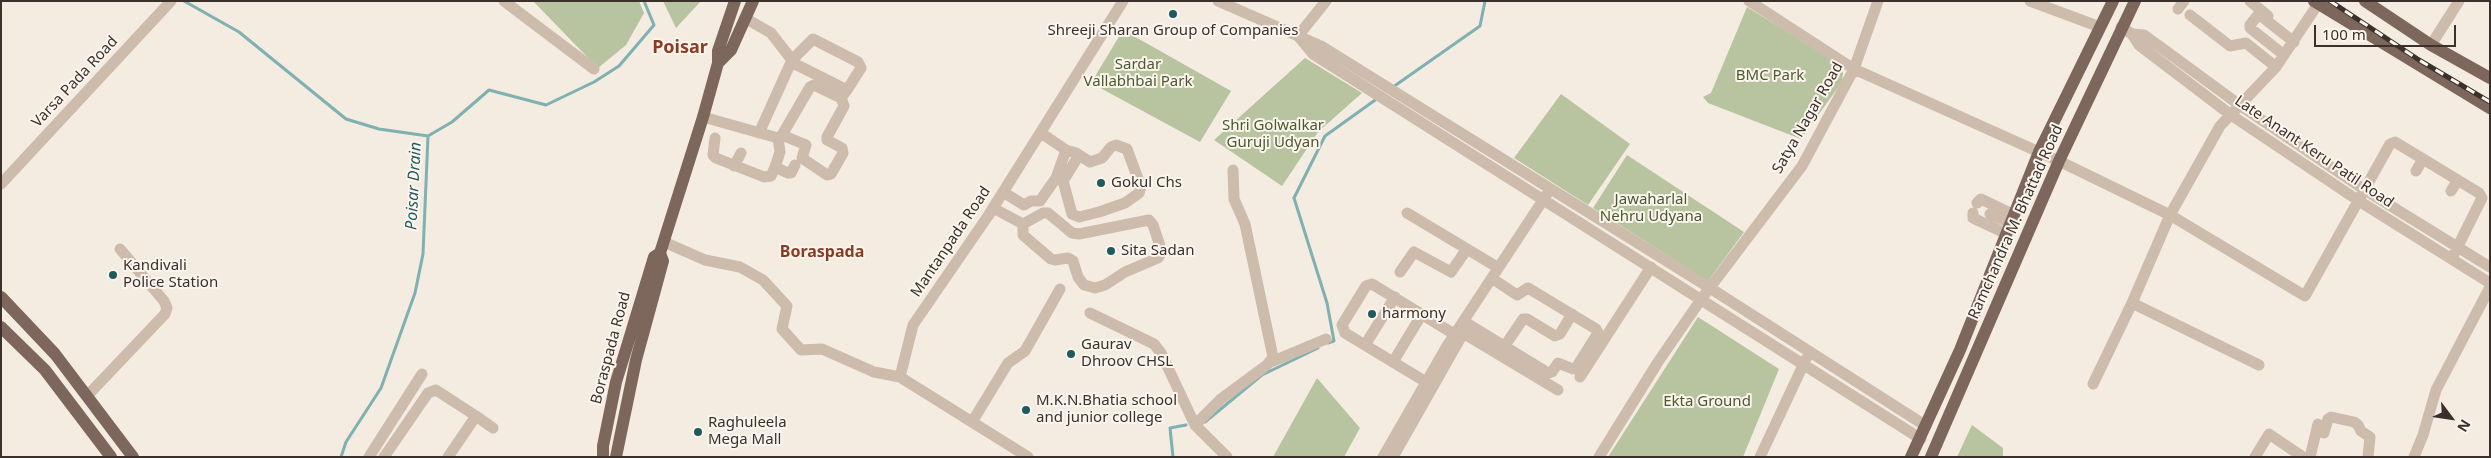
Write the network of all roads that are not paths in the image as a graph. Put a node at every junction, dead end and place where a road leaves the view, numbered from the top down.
1 (171, 1) edge
2 (504, 1) edge
3 (735, 1) edge
4 (753, 1) edge
5 (1123, 1) edge
6 (1218, 1) edge
7 (1326, 1) edge
8 (1749, 1) edge
9 (1878, 1) edge
10 (2030, 1) edge
11 (2114, 1) edge
12 (2135, 1) edge
13 (2250, 1) edge
14 (2365, 1) edge
15 (2459, 1) edge
16 (2318, 2) edge
17 (2190, 15) dead end
18 (745, 18) junction
19 (2100, 27) junction
20 (2126, 30) junction
21 (1298, 36) junction
22 (2296, 40) junction
23 (2432, 45) junction
24 (2284, 55) junction
25 (792, 60) junction
26 (718, 63) junction
27 (2276, 67) junction
28 (594, 69) dead end
29 (1854, 69) junction
30 (2490, 78) edge
31 (844, 94) junction
32 (1406, 104) junction
33 (2241, 106) junction
34 (2490, 108) edge
35 (2231, 115) junction
36 (703, 117) junction
37 (758, 133) junction
38 (1041, 133) junction
39 (780, 137) junction
40 (715, 138) dead end
41 (1066, 150) junction
42 (2039, 152) junction
43 (741, 153) dead end
44 (1079, 155) junction
45 (2423, 159) junction
46 (2059, 161) junction
47 (795, 165) dead end
48 (734, 166) junction
49 (775, 167) junction
50 (1233, 170) dead end
51 (2416, 171) dead end
52 (2458, 180) junction
53 (1, 184) edge
54 (1554, 190) junction
55 (2365, 190) junction
56 (2451, 191) dead end
57 (1004, 192) junction
58 (1547, 201) junction
59 (2359, 201) junction
60 (994, 206) junction
61 (1407, 213) dead end
62 (1990, 214) junction
63 (2170, 215) junction
64 (1019, 221) junction
65 (2010, 224) junction
66 (662, 247) junction
67 (120, 249) dead end
68 (1467, 249) junction
69 (2454, 252) junction
70 (1495, 266) junction
71 (1651, 267) junction
72 (2490, 267) edge
73 (1400, 272) dead end
74 (1496, 281) junction
75 (2490, 283) edge
76 (2490, 287) edge
77 (1710, 288) junction
78 (1060, 290) dead end
79 (1, 297) edge
80 (1395, 297) junction
81 (1702, 298) junction
82 (2132, 303) junction
83 (1090, 313) dead end
84 (1422, 314) junction
85 (1572, 314) junction
86 (1, 327) edge
87 (1462, 331) junction
88 (1326, 339) dead end
89 (1365, 345) junction
90 (1504, 346) junction
91 (1809, 353) junction
92 (1271, 362) junction
93 (1393, 362) junction
94 (1803, 365) junction
95 (2259, 365) dead end
96 (422, 374) dead end
97 (900, 377) junction
98 (1580, 377) dead end
99 (1426, 382) junction
100 (2093, 384) dead end
101 (1558, 390) dead end
102 (87, 396) junction
103 (476, 416) junction
104 (972, 422) junction
105 (1195, 425) junction
106 (1926, 426) junction
107 (493, 428) dead end
108 (1915, 451) edge
109 (111, 457) edge
110 (133, 457) edge
111 (369, 457) edge
112 (384, 457) edge
113 (448, 457) edge
114 (603, 457) edge
115 (616, 457) edge
116 (1028, 457) edge
117 (1227, 457) edge
118 (1383, 457) edge
119 (1393, 457) edge
120 (1600, 457) edge
121 (1760, 457) edge
122 (1931, 457) edge
123 (2255, 457) edge
124 (2304, 457) edge
125 (2310, 457) edge
126 (2368, 457) edge
127 (2414, 457) edge

1 - 53 street, Varsa Pada Road
2 - 28 street
3 - 26 main road, Boraspada Road
4 - 18 main road, Boraspada Road
5 - 38 street, Mantanpada Road
6 - 21 street
7 - 21 street
8 - 29 street
9 - 29 street, Satya Nagar Road
10 - 19 street
11 - 19 main road, Ramchandra M. Bhattad Road
12 - 20 main road, Ramchandra M. Bhattad Road
13 - 22 street
14 - 23 main road
15 - 23 street
16 - 22 street
16 - 34 main road
17 - 27 street
18 - 25 street
18 - 26 main road, Boraspada Road
19 - 42 main road, Ramchandra M. Bhattad Road
20 - 33 street, Late Anant Keru Patil Road
20 - 35 street, Late Anant Keru Patil Road
20 - 46 main road, Ramchandra M. Bhattad Road
21 - 32 street
22 - 24 street
22 - 24 street
23 - 30 main road
24 - 27 street
25 - 31 street
25 - 31 street
25 - 37 street
26 - 36 main road, Boraspada Road
27 - 33 street
29 - 42 street
29 - 77 street, Satya Nagar Road
31 - 39 street
31 - 39 street
32 - 54 street
32 - 58 street
33 - 35 street
33 - 55 street, Late Anant Keru Patil Road
35 - 59 street, Late Anant Keru Patil Road
35 - 63 street
36 - 37 street
36 - 66 main road, Boraspada Road
37 - 39 street
38 - 41 street
38 - 57 street, Mantanpada Road
39 - 49 street
40 - 48 street
41 - 44 street
41 - 57 street
42 - 46 street
42 - 65 main road, Ramchandra M. Bhattad Road
43 - 48 street
44 - 44 street
45 - 51 street
45 - 52 street
45 - 55 street
46 - 63 street
46 - 122 main road, Ramchandra M. Bhattad Road
47 - 49 street
48 - 49 street
50 - 92 street
52 - 56 street
52 - 69 street
54 - 58 street
54 - 77 street
55 - 59 street
55 - 69 street, Late Anant Keru Patil Road
57 - 60 street, Mantanpada Road
58 - 70 street
58 - 71 street
58 - 74 street
59 - 63 street
59 - 69 street, Late Anant Keru Patil Road
60 - 64 street
60 - 97 street, Mantanpada Road
61 - 68 street
62 - 62 street
62 - 65 street
62 - 65 street
63 - 82 street
64 - 64 street
65 - 106 main road, Ramchandra M. Bhattad Road
66 - 97 street
66 - 114 main road, Boraspada Road
66 - 115 main road, Boraspada Road
67 - 102 street
68 - 70 street
68 - 73 street
69 - 72 street, Late Anant Keru Patil Road
69 - 75 street, Late Anant Keru Patil Road
70 - 87 street
71 - 81 street
71 - 98 street
74 - 85 street
74 - 87 street
76 - 127 street
77 - 81 street
77 - 91 street
78 - 104 street
79 - 102 main road
80 - 84 street
80 - 89 street
80 - 89 street
81 - 94 street
81 - 120 street
82 - 95 street
82 - 100 street
83 - 105 street
84 - 87 street
84 - 93 street
85 - 90 street
85 - 90 street
86 - 109 main road
87 - 90 street
87 - 99 street
87 - 101 street
87 - 119 street
88 - 92 street
89 - 93 street
91 - 94 street
91 - 106 street
92 - 105 street
93 - 99 street
94 - 108 street
94 - 121 street
96 - 111 street
97 - 104 street
99 - 118 street
102 - 110 main road
103 - 107 street
103 - 112 street
103 - 113 street
104 - 116 street
105 - 117 street
106 - 108 main road, Ramchandra M. Bhattad Road
123 - 124 street
125 - 126 street

